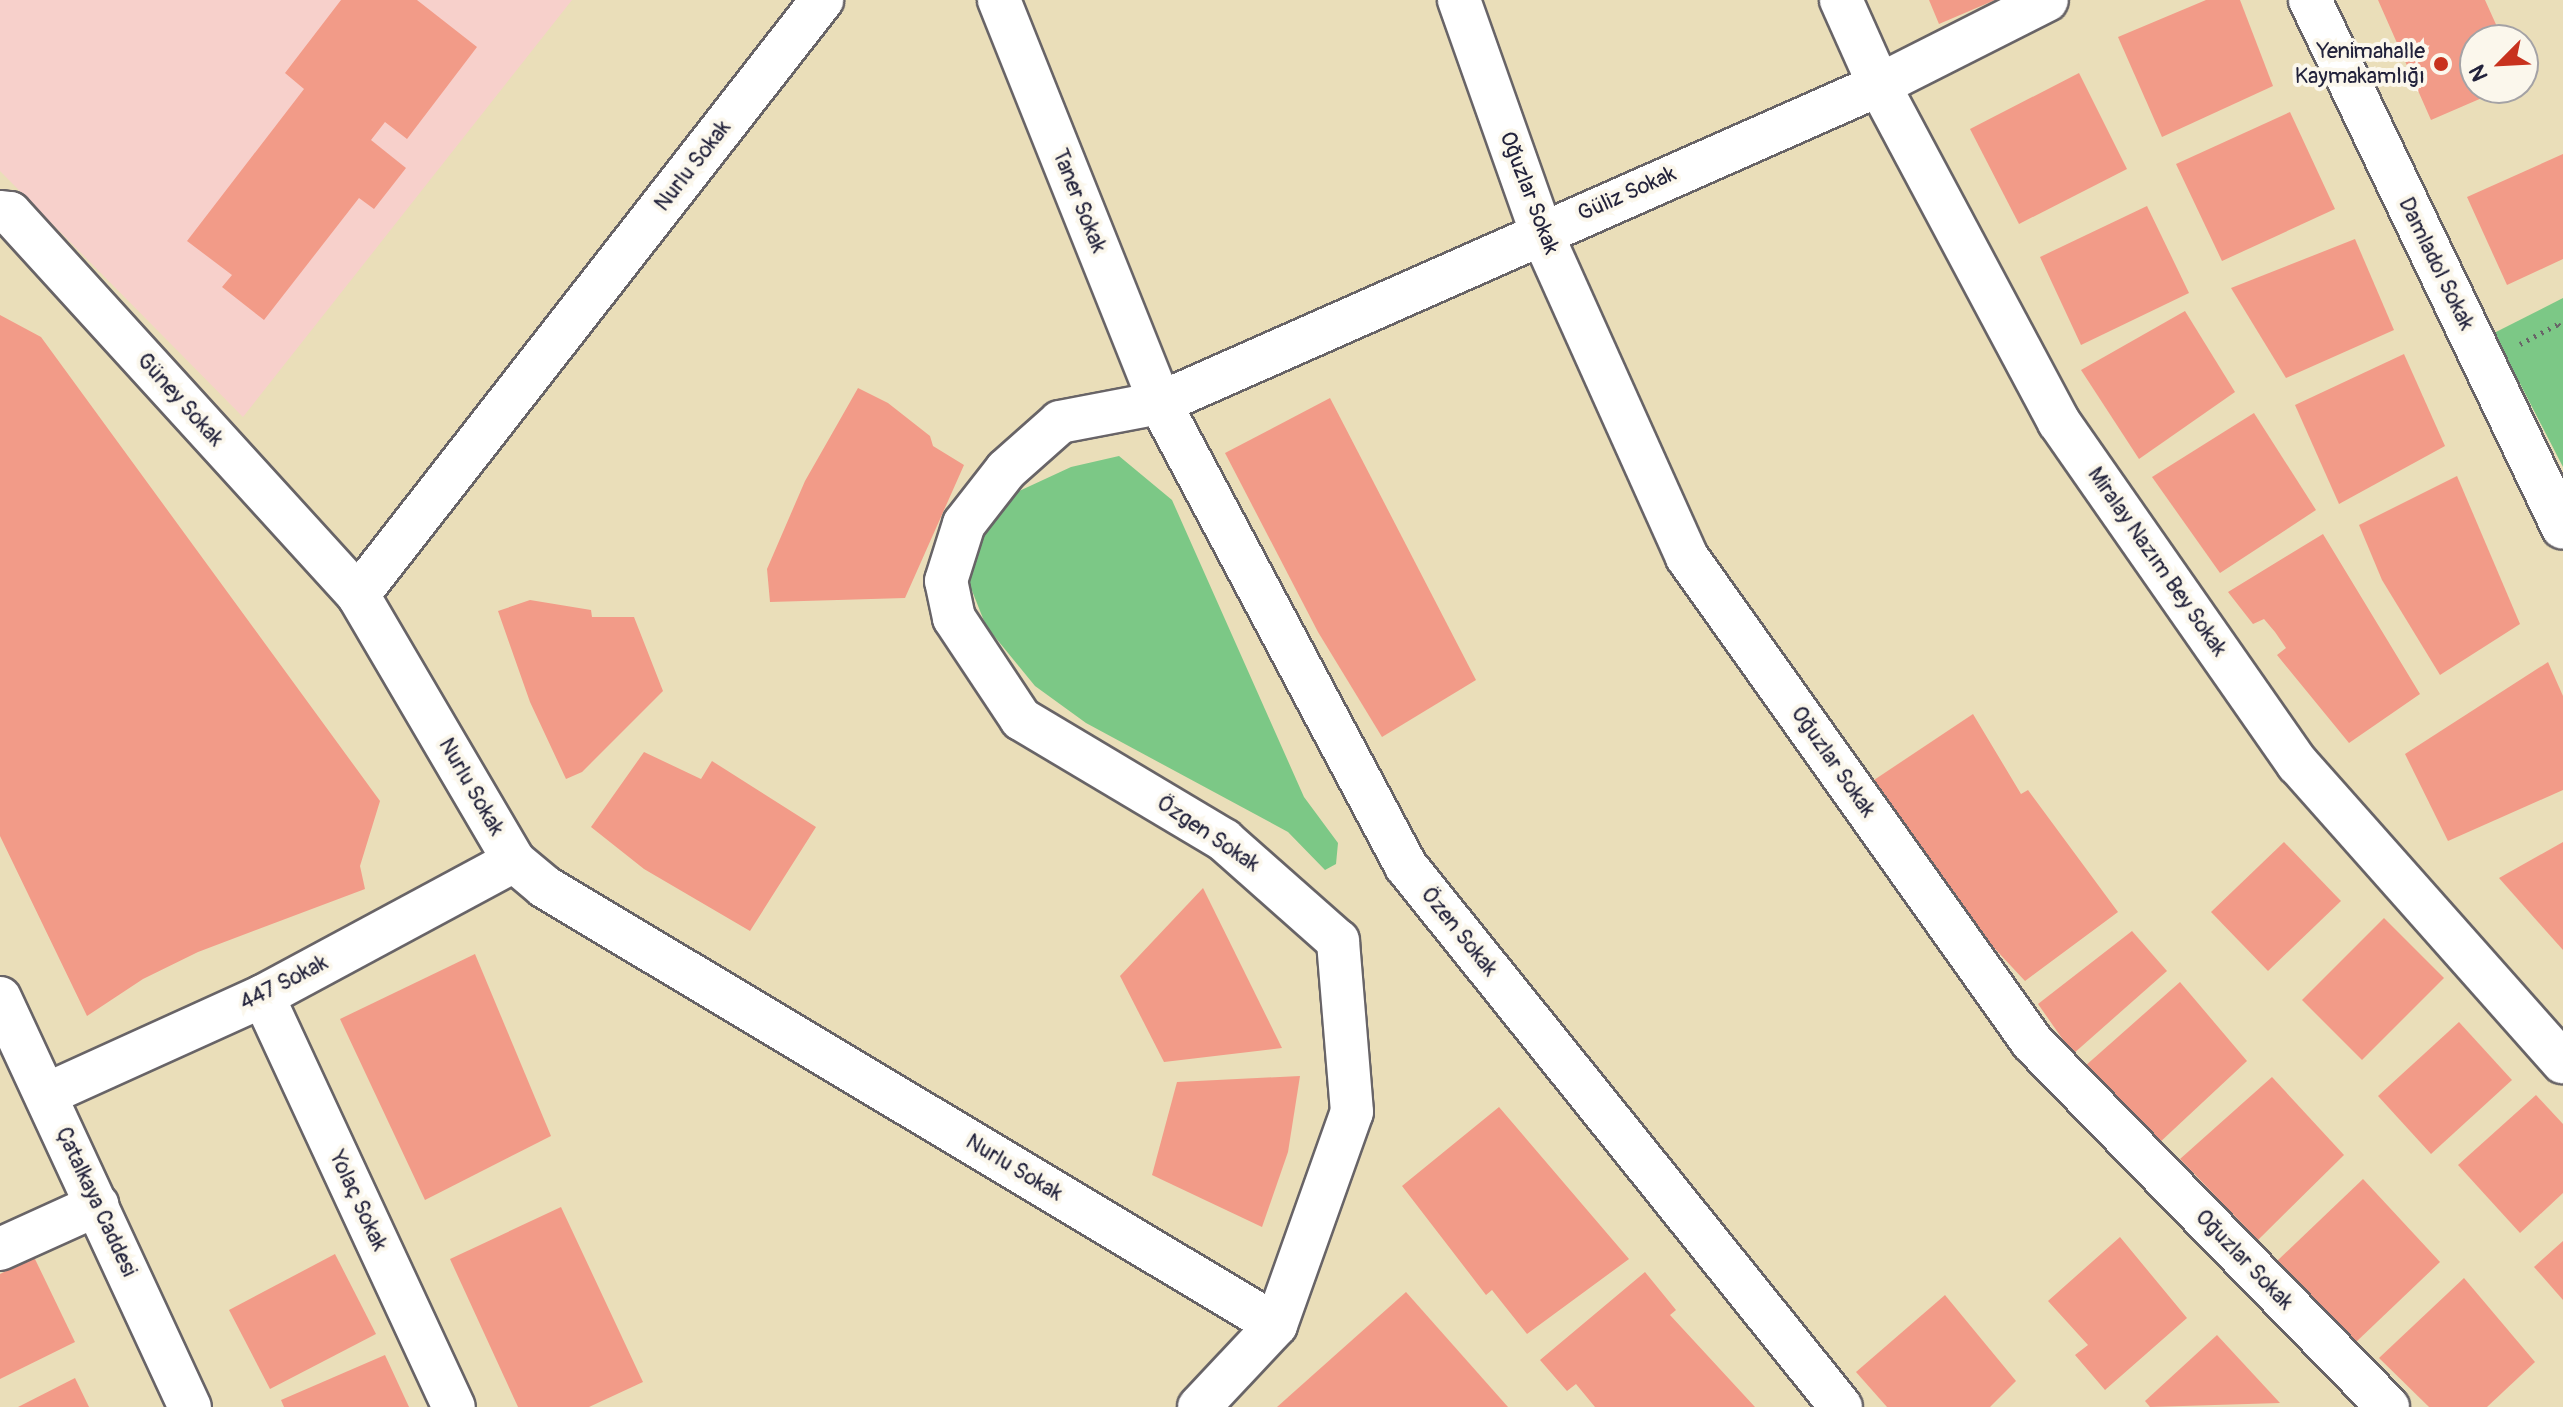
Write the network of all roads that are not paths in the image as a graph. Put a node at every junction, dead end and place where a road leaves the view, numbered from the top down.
1 (822, 0) edge
2 (999, 0) edge
3 (1459, 0) edge
4 (1841, 0) edge
5 (2047, 0) edge
6 (2310, 0) edge
7 (1879, 85) junction
8 (0, 212) edge
9 (1541, 232) junction
10 (1160, 403) junction
11 (2563, 528) edge
12 (358, 595) junction
13 (514, 861) junction
14 (263, 996) junction
15 (0, 998) edge
16 (2563, 1062) edge
17 (47, 1094) junction
18 (97, 1205) junction
19 (0, 1249) edge
20 (1276, 1325) junction
21 (190, 1407) edge
22 (454, 1407) edge
23 (1199, 1407) edge
24 (1841, 1407) edge
25 (2388, 1407) edge

1 - 12 street, Nurlu Sokak
2 - 10 street, Taner Sokak
3 - 9 street, Oğuzlar Sokak
4 - 7 street, Miralay Nazım Bey Sokak
5 - 7 street, Güliz Sokak
6 - 11 street, Damladol Sokak
7 - 9 street, Güliz Sokak
7 - 16 street, Miralay Nazım Bey Sokak
8 - 12 street, Güney Sokak
9 - 10 street, Güliz Sokak
9 - 25 street, Oğuzlar Sokak
10 - 20 street, Özgen Sokak
10 - 24 street, Özen Sokak
12 - 13 street, Nurlu Sokak
13 - 14 street, 447 Sokak
13 - 20 street, Nurlu Sokak
14 - 17 street, 447 Sokak
14 - 22 street, Yolaç Sokak
15 - 17 street, Çatalkaya Caddesi
17 - 18 street, Çatalkaya Caddesi
18 - 19 street
18 - 21 street, Çatalkaya Caddesi
20 - 23 street, Özgen Sokak

